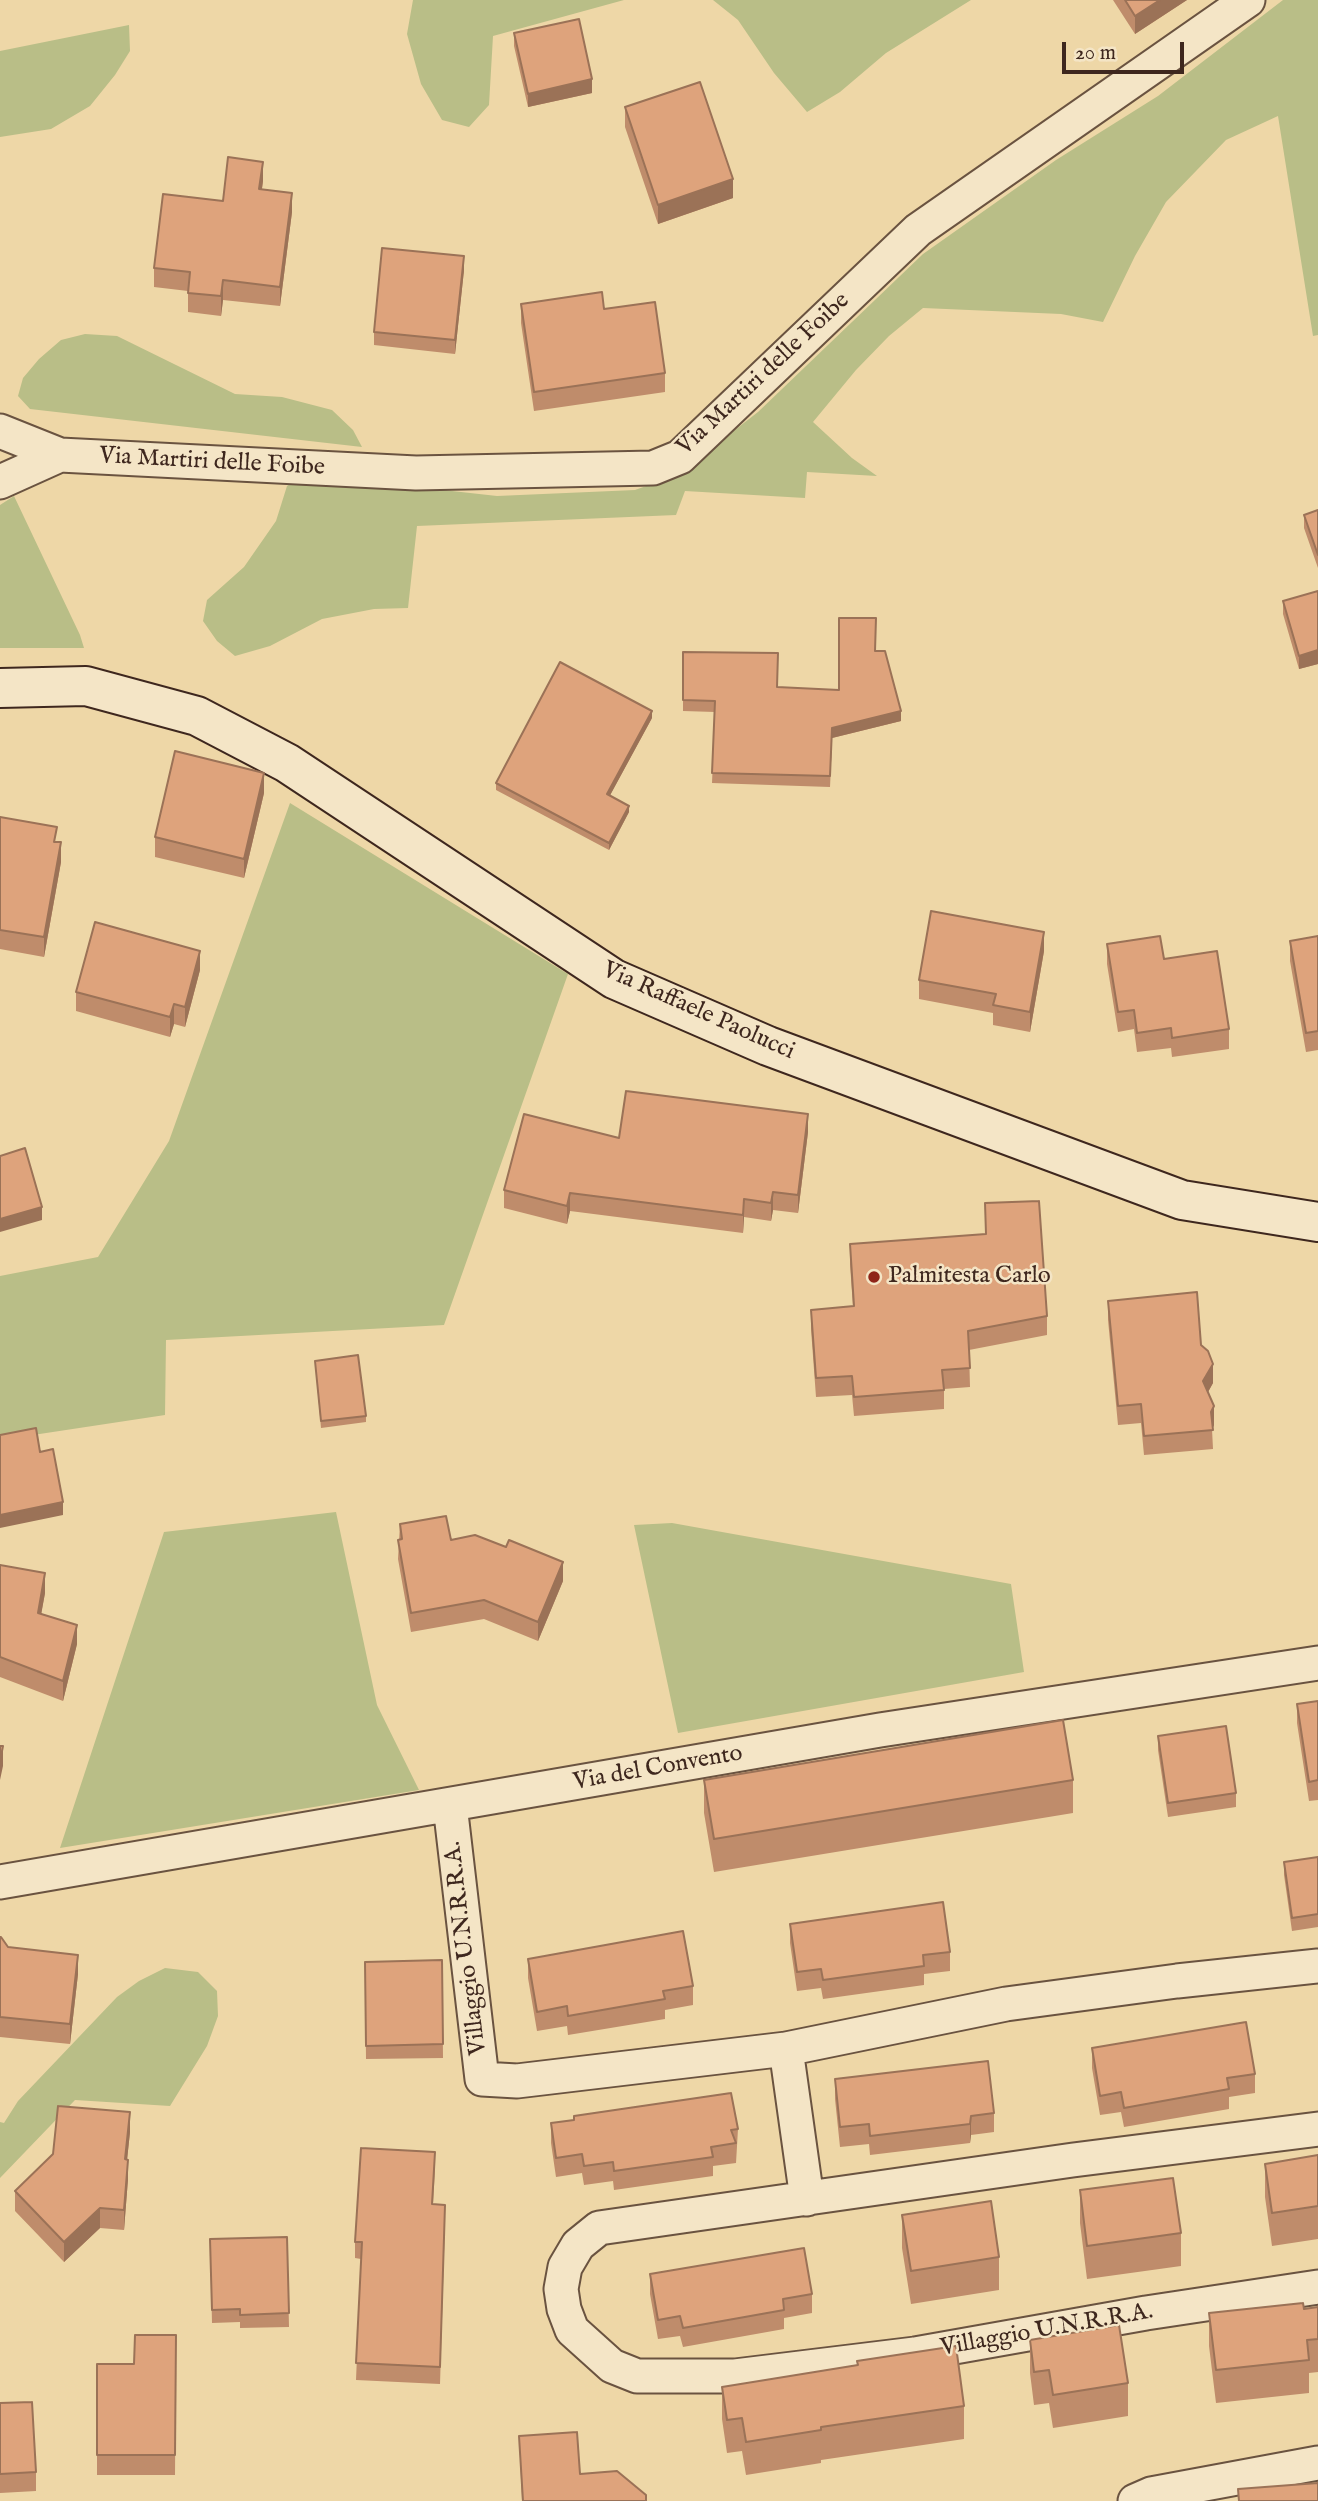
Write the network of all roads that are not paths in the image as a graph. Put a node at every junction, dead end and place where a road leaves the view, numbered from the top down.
1 (1248, 0) edge
2 (0, 431) edge
3 (60, 455) junction
4 (0, 482) edge
5 (0, 688) edge
6 (1318, 1222) edge
7 (1318, 1663) edge
8 (450, 1805) junction
9 (0, 1882) edge
10 (1318, 1965) edge
11 (786, 2049) junction
12 (1318, 2129) edge
13 (807, 2199) junction
14 (1318, 2287) edge
15 (1318, 2463) edge
16 (1135, 2501) edge

1 - 3 street, Via Martiri delle Foibe
2 - 3 street, Via Martiri delle Foibe
3 - 4 street, Via Martiri delle Foibe
5 - 6 main road, Via Raffaele Paolucci
7 - 8 street, Via del Convento
8 - 9 street, Via del Convento
8 - 11 street, Villaggio U.N.R.R.A.
10 - 11 street, Villaggio U.N.R.R.A.
11 - 13 street
12 - 13 street, Villaggio U.N.R.R.A.
13 - 14 street, Villaggio U.N.R.R.A.
15 - 16 street

